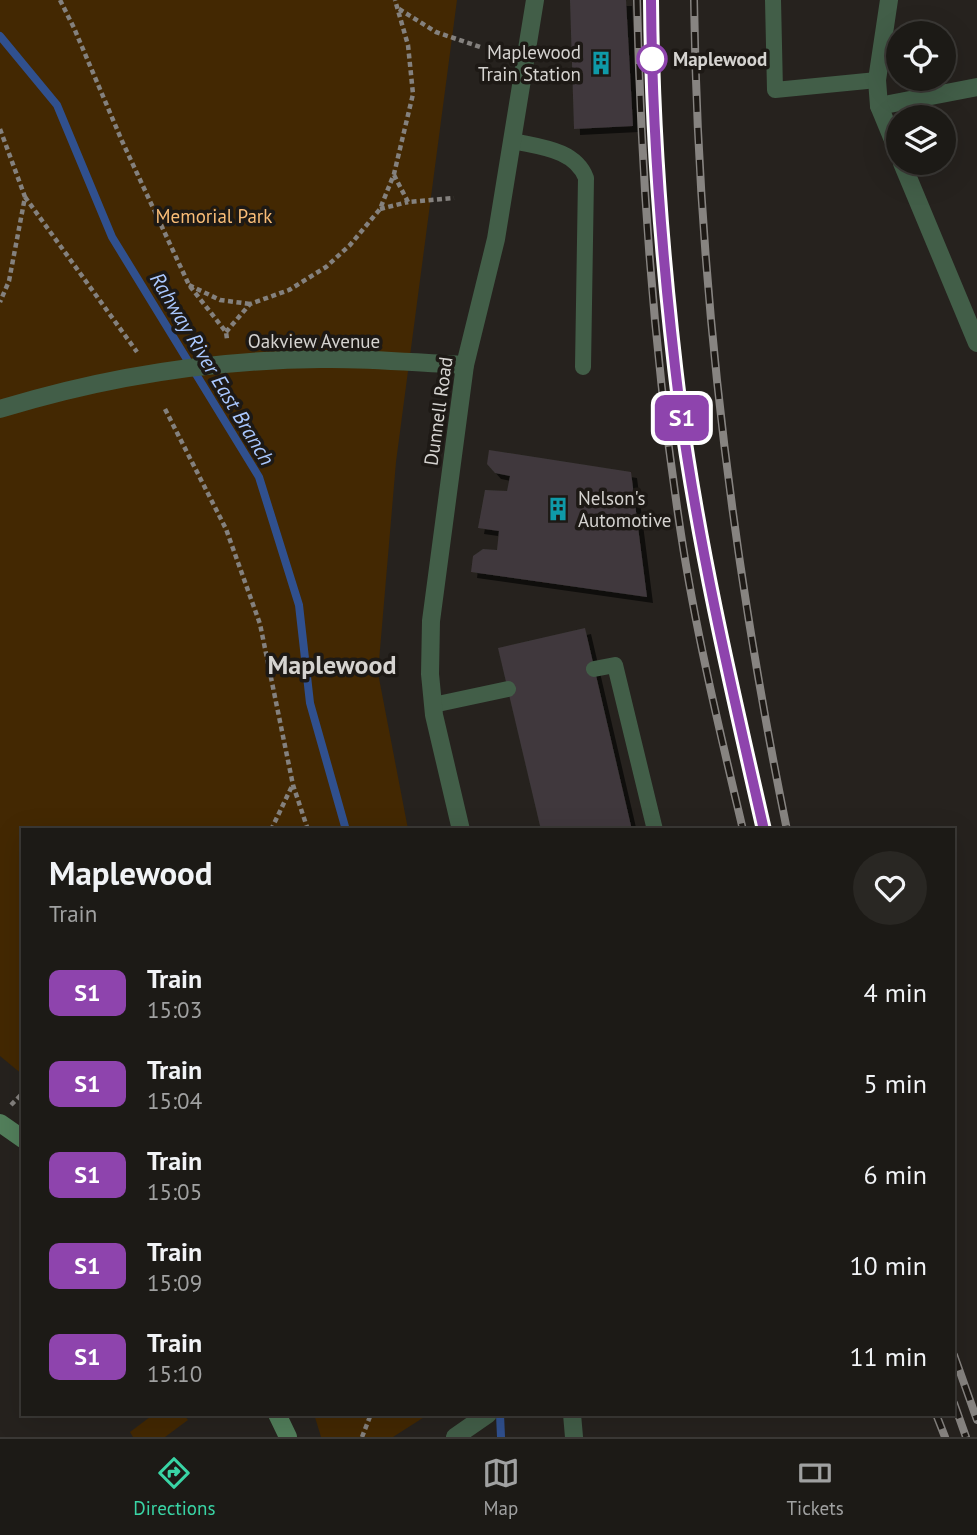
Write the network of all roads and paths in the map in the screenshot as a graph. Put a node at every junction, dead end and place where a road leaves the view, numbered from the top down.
1 (60, 0) edge
2 (395, 0) edge
3 (535, 0) edge
4 (773, 0) edge
5 (889, 0) edge
6 (398, 8) junction
7 (483, 48) dead end
8 (877, 80) junction
9 (977, 87) edge
10 (879, 106) junction
11 (886, 123) edge
12 (0, 129) edge
13 (513, 141) junction
14 (394, 174) junction
15 (907, 175) edge
16 (25, 197) junction
17 (454, 198) dead end
18 (408, 202) junction
19 (380, 209) junction
20 (188, 285) junction
21 (0, 302) edge
22 (250, 304) junction
23 (226, 332) junction
24 (227, 339) dead end
25 (977, 343) edge
26 (137, 352) dead end
27 (465, 365) junction
28 (583, 367) dead end
29 (0, 409) edge
30 (165, 409) dead end
31 (594, 669) dead end
32 (508, 689) dead end
33 (433, 705) junction
34 (293, 785) junction
35 (272, 828) edge
36 (307, 828) edge
37 (461, 828) edge
38 (655, 828) edge
39 (0, 1123) edge
40 (21, 1138) edge
41 (278, 1416) edge
42 (370, 1416) edge
43 (486, 1416) edge
44 (572, 1416) edge
45 (288, 1437) edge
46 (362, 1437) edge
47 (455, 1437) edge
48 (574, 1437) edge

1 - 20 path
2 - 6 path
3 - 13 street, Dunnell Road
4 - 8 lane
5 - 8 street
6 - 7 path
6 - 14 path
8 - 10 street
9 - 10 street
10 - 11 street
12 - 16 path
13 - 27 street, Dunnell Road
13 - 28 lane
14 - 18 path
14 - 19 path
15 - 25 street
16 - 21 path
16 - 26 path
17 - 18 path
18 - 19 path
19 - 22 path
20 - 22 path
20 - 23 path
22 - 23 path
23 - 24 path
27 - 29 street, Oakview Avenue
27 - 33 street, Dunnell Road
30 - 34 path
31 - 38 lane
32 - 33 lane
33 - 37 street, Dunnell Road
34 - 35 path
34 - 36 path
39 - 40 main road
41 - 45 main road
42 - 46 path
43 - 47 street
44 - 48 street

